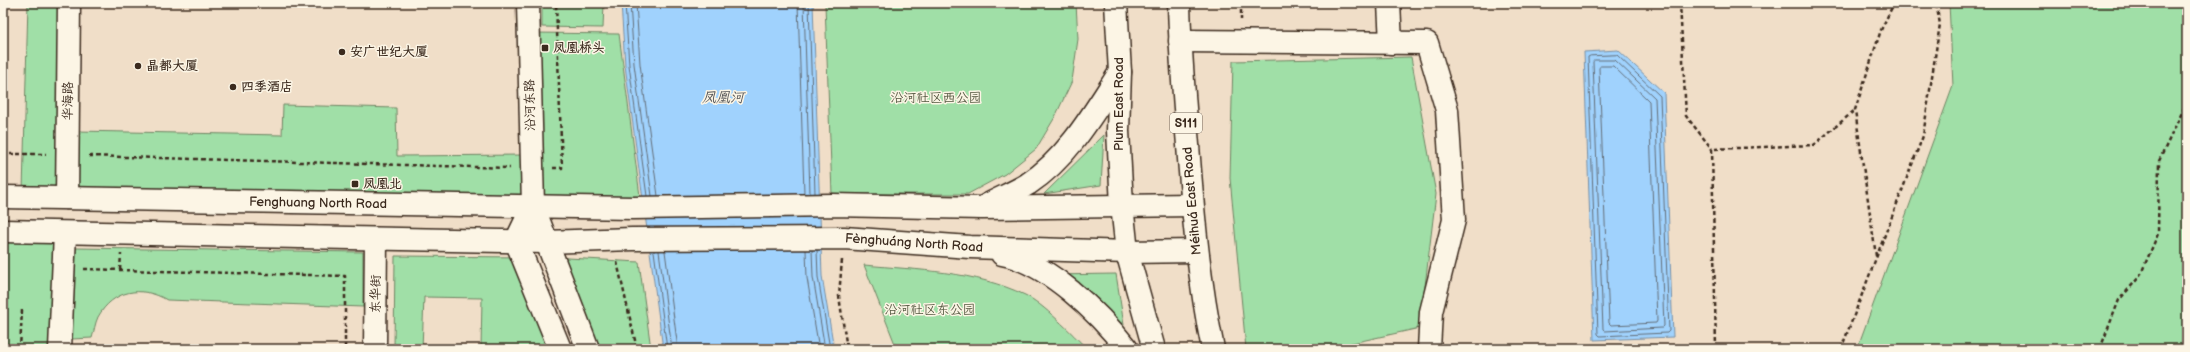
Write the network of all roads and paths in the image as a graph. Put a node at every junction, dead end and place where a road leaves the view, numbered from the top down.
1 (69, 3) edge
2 (528, 3) edge
3 (556, 3) edge
4 (1116, 3) edge
5 (1179, 3) edge
6 (1389, 3) edge
7 (1604, 3) edge
8 (1620, 3) edge
9 (1680, 3) edge
10 (1894, 3) edge
11 (1936, 3) edge
12 (1180, 41) junction
13 (1391, 42) junction
14 (1120, 72) junction
15 (2187, 102) edge
16 (1854, 110) junction
17 (1712, 149) junction
18 (3, 154) edge
19 (68, 155) junction
20 (532, 168) junction
21 (3, 197) edge
22 (67, 198) junction
23 (1192, 205) junction
24 (533, 206) junction
25 (1122, 206) junction
26 (982, 208) junction
27 (3, 231) edge
28 (65, 232) junction
29 (835, 238) junction
30 (376, 239) junction
31 (622, 239) junction
32 (516, 241) junction
33 (546, 242) junction
34 (970, 247) junction
35 (1196, 250) junction
36 (1127, 252) junction
37 (1876, 257) junction
38 (64, 269) junction
39 (22, 310) dead end
40 (20, 349) edge
41 (60, 349) edge
42 (345, 349) edge
43 (375, 349) edge
44 (560, 349) edge
45 (588, 349) edge
46 (637, 349) edge
47 (847, 349) edge
48 (1127, 349) edge
49 (1154, 349) edge
50 (1213, 349) edge
51 (1429, 349) edge
52 (1716, 349) edge
53 (1841, 349) edge
54 (2100, 349) edge

1 - 19 main road, 华海路
2 - 20 main road, 沿河东路
3 - 20 path
4 - 14 main road, Plum East Road
5 - 12 main road, Méihuá East Road / S111
6 - 13 main road
7 - 8 path
9 - 17 path
10 - 16 path
11 - 37 path
12 - 13 main road
12 - 23 main road, Méihuá East Road / S111
13 - 51 main road
14 - 25 main road, Plum East Road
14 - 26 main road
15 - 54 path
16 - 17 path
16 - 37 path
17 - 52 path
18 - 19 path
19 - 20 path
19 - 22 main road, 华海路
20 - 24 main road, 沿河东路
21 - 22 main road, Fenghuang North Road
22 - 24 main road, Fenghuang North Road
23 - 25 main road
23 - 35 main road, Méihuá East Road / S111
24 - 26 main road, Fenghuang North Road
24 - 32 main road, 沿河东路
24 - 33 main road, 沿河东路
25 - 26 main road
25 - 36 main road, Plum East Road
27 - 28 main road
28 - 30 main road
28 - 38 main road
29 - 31 main road, Fènghuáng North Road
29 - 34 main road, Fènghuáng North Road
29 - 47 path
30 - 32 main road
30 - 43 main road, 东华街
31 - 33 main road
31 - 46 path
32 - 33 main road
32 - 44 main road
33 - 45 main road, 沿河东路
34 - 36 main road, Fènghuáng North Road
34 - 48 main road
35 - 36 main road, Fènghuáng North Road
35 - 50 main road, Méihuá East Road / S111
36 - 49 main road, Plum East Road
37 - 53 path
38 - 41 main road
38 - 42 path
39 - 40 path

